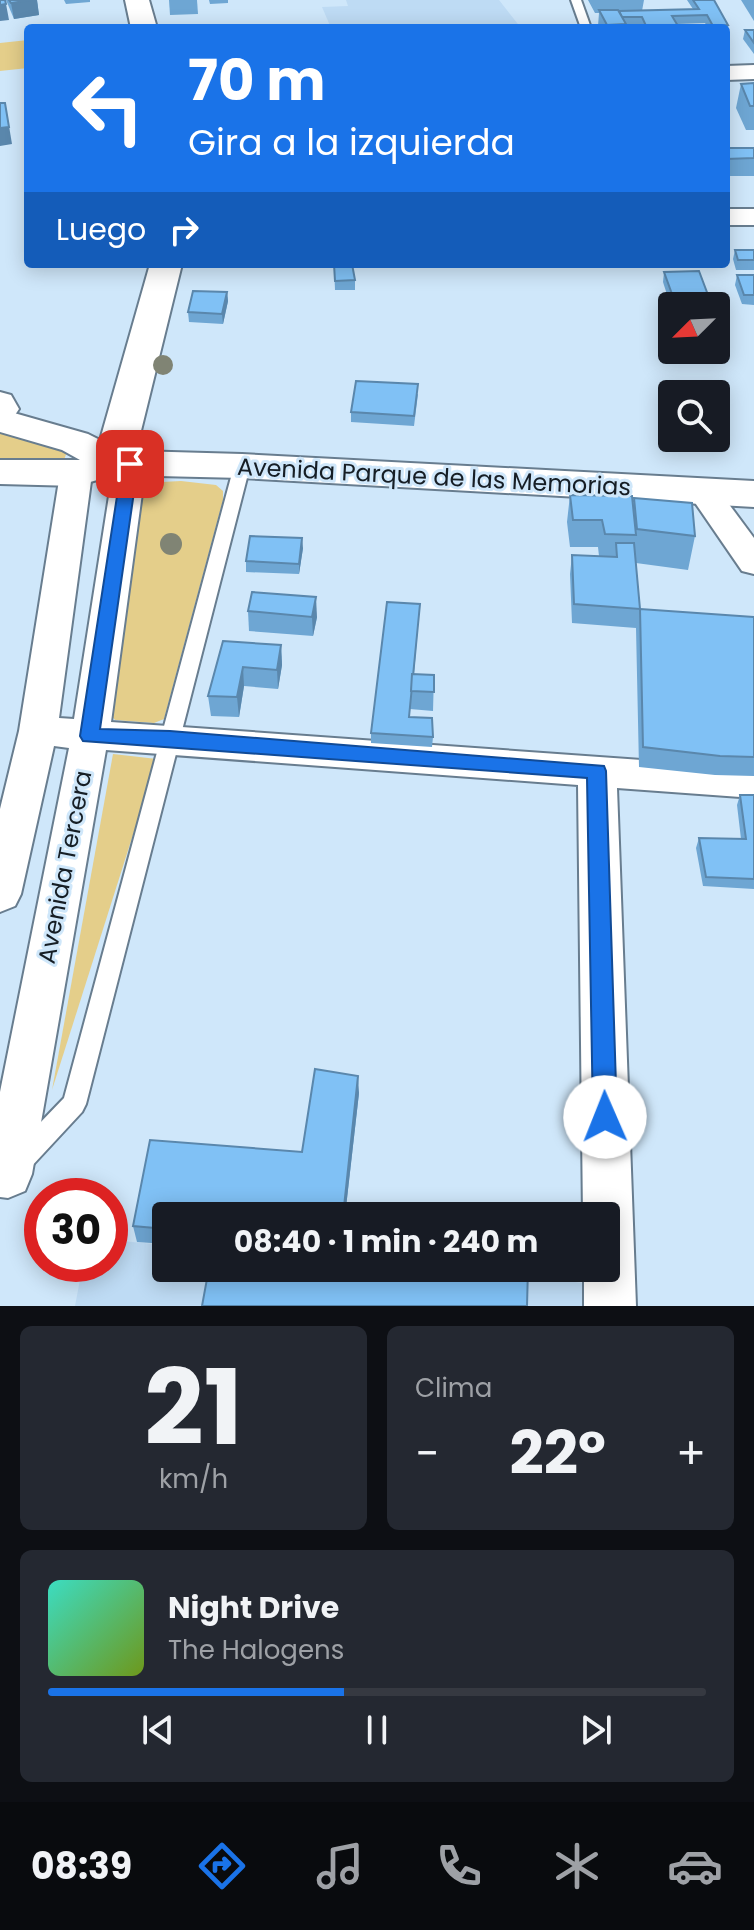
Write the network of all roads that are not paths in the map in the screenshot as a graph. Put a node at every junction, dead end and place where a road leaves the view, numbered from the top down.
1 (137, 0) edge
2 (576, 0) edge
3 (143, 24) edge
4 (585, 24) edge
5 (754, 72) edge
6 (730, 73) edge
7 (730, 217) edge
8 (754, 217) edge
9 (165, 268) edge
10 (0, 401) edge
11 (0, 418) edge
12 (122, 464) junction
13 (242, 466) junction
14 (0, 472) edge
15 (76, 474) junction
16 (703, 491) junction
17 (754, 494) edge
18 (754, 563) edge
19 (38, 731) junction
20 (90, 736) junction
21 (170, 739) junction
22 (597, 771) junction
23 (754, 783) edge
24 (0, 894) edge
25 (4, 1173) edge
26 (610, 1306) edge

1 - 3 street
2 - 4 lane
5 - 6 street
7 - 8 street
9 - 12 street, Avenida Tercera
10 - 11 street
11 - 12 street
12 - 13 street, Avenida Parque de las Memorias
12 - 15 street
12 - 20 street, Avenida Tercera
13 - 16 street, Avenida Parque de las Memorias
13 - 21 lane
14 - 15 street
15 - 19 street
16 - 17 street, Avenida Parque de las Memorias
16 - 18 street
19 - 20 street
19 - 24 street
20 - 21 street
20 - 25 street, Avenida Tercera
21 - 22 street
21 - 25 lane
22 - 23 street
22 - 26 street

